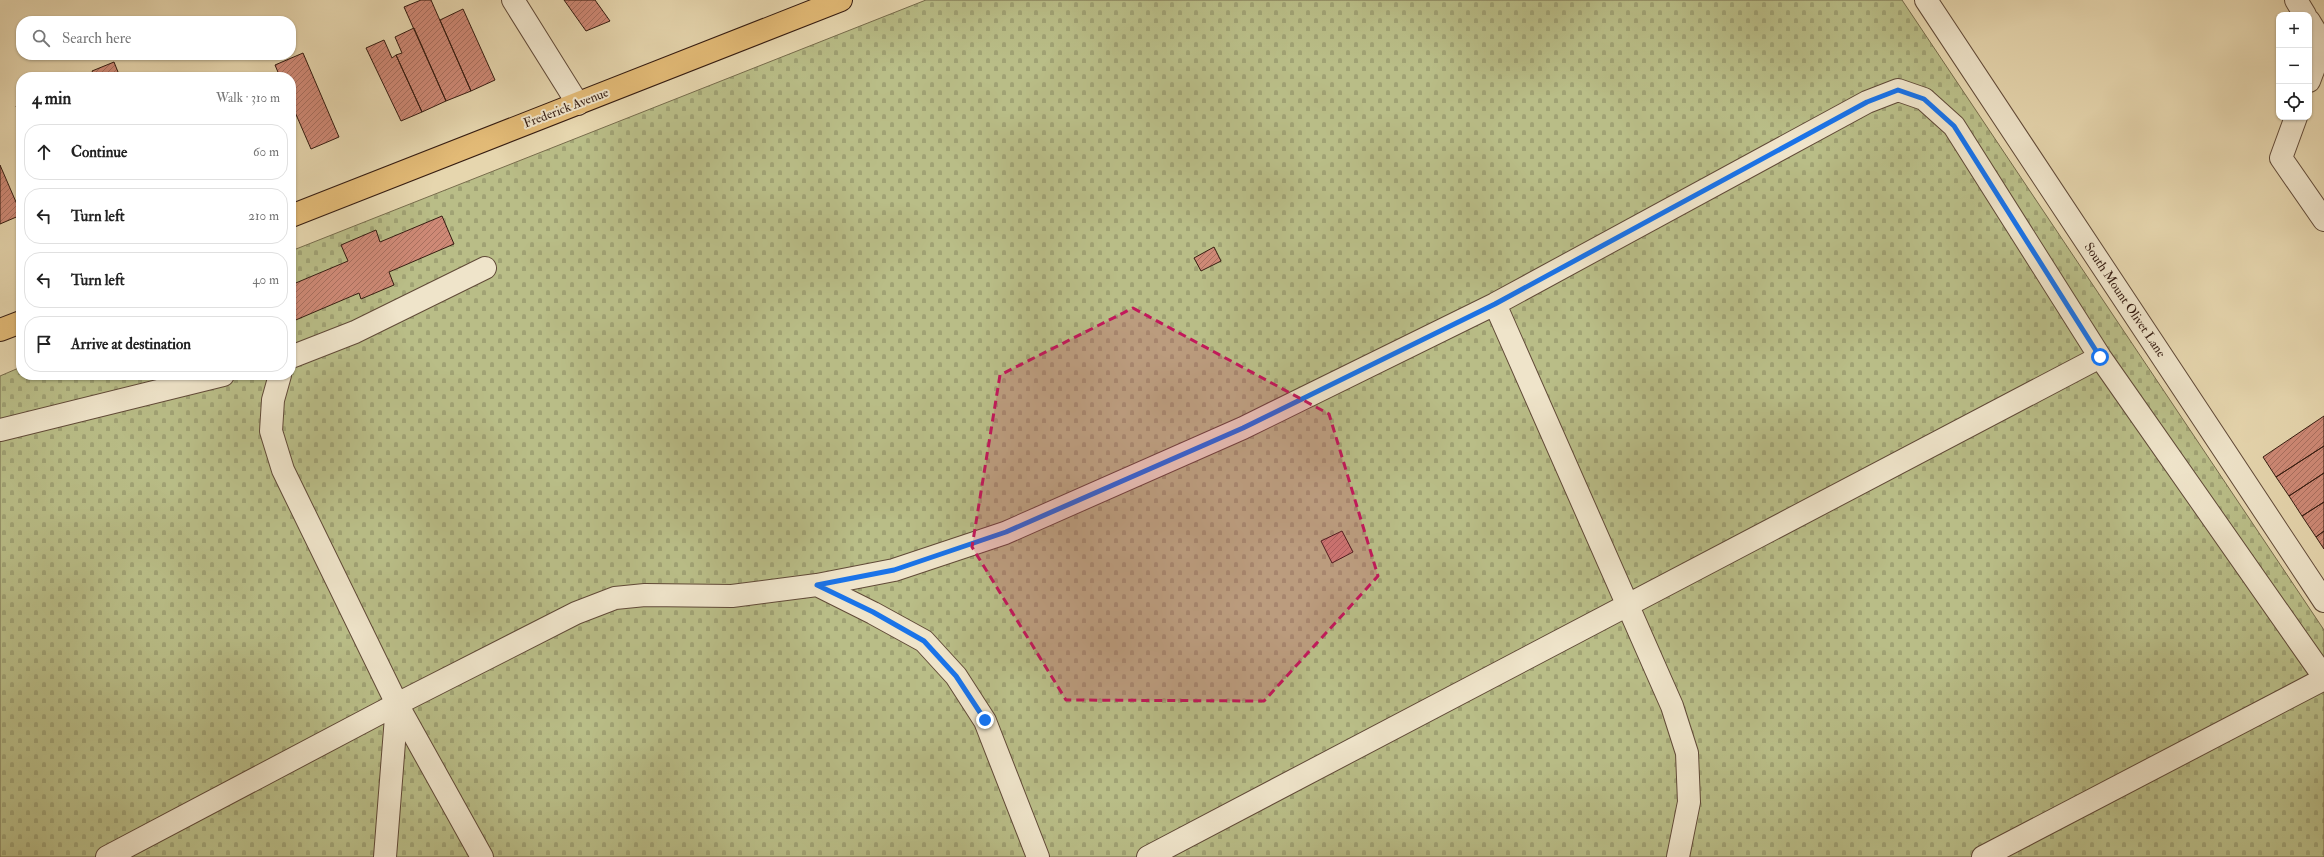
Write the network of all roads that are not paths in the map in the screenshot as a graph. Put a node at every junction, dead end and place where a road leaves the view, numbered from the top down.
1 (513, 0) edge
2 (841, 0) edge
3 (1926, 0) edge
4 (2296, 0) edge
5 (2303, 12) edge
6 (2312, 26) edge
7 (2312, 73) edge
8 (578, 104) junction
9 (2295, 120) edge
10 (296, 214) edge
11 (2324, 220) edge
12 (485, 268) dead end
13 (1495, 304) junction
14 (16, 324) edge
15 (0, 330) edge
16 (296, 355) edge
17 (2100, 357) junction
18 (203, 380) edge
19 (279, 380) edge
20 (0, 430) edge
21 (817, 585) junction
22 (2324, 601) edge
23 (1628, 605) junction
24 (2324, 678) edge
25 (397, 704) junction
26 (107, 857) edge
27 (385, 857) edge
28 (482, 857) edge
29 (1038, 857) edge
30 (1148, 857) edge
31 (1678, 857) edge
32 (1984, 857) edge

1 - 8 street
2 - 8 main road, Frederick Avenue
3 - 22 street, South Mount Olivet Lane
4 - 5 street
6 - 7 street
8 - 10 main road, Frederick Avenue
9 - 11 street
12 - 16 street
13 - 17 street
13 - 21 street
13 - 23 street
14 - 15 main road
17 - 23 street
17 - 24 street
18 - 20 street
19 - 25 street
21 - 25 street
21 - 29 street
23 - 30 street
23 - 31 street
24 - 32 street
25 - 26 street
25 - 27 street
25 - 28 street

